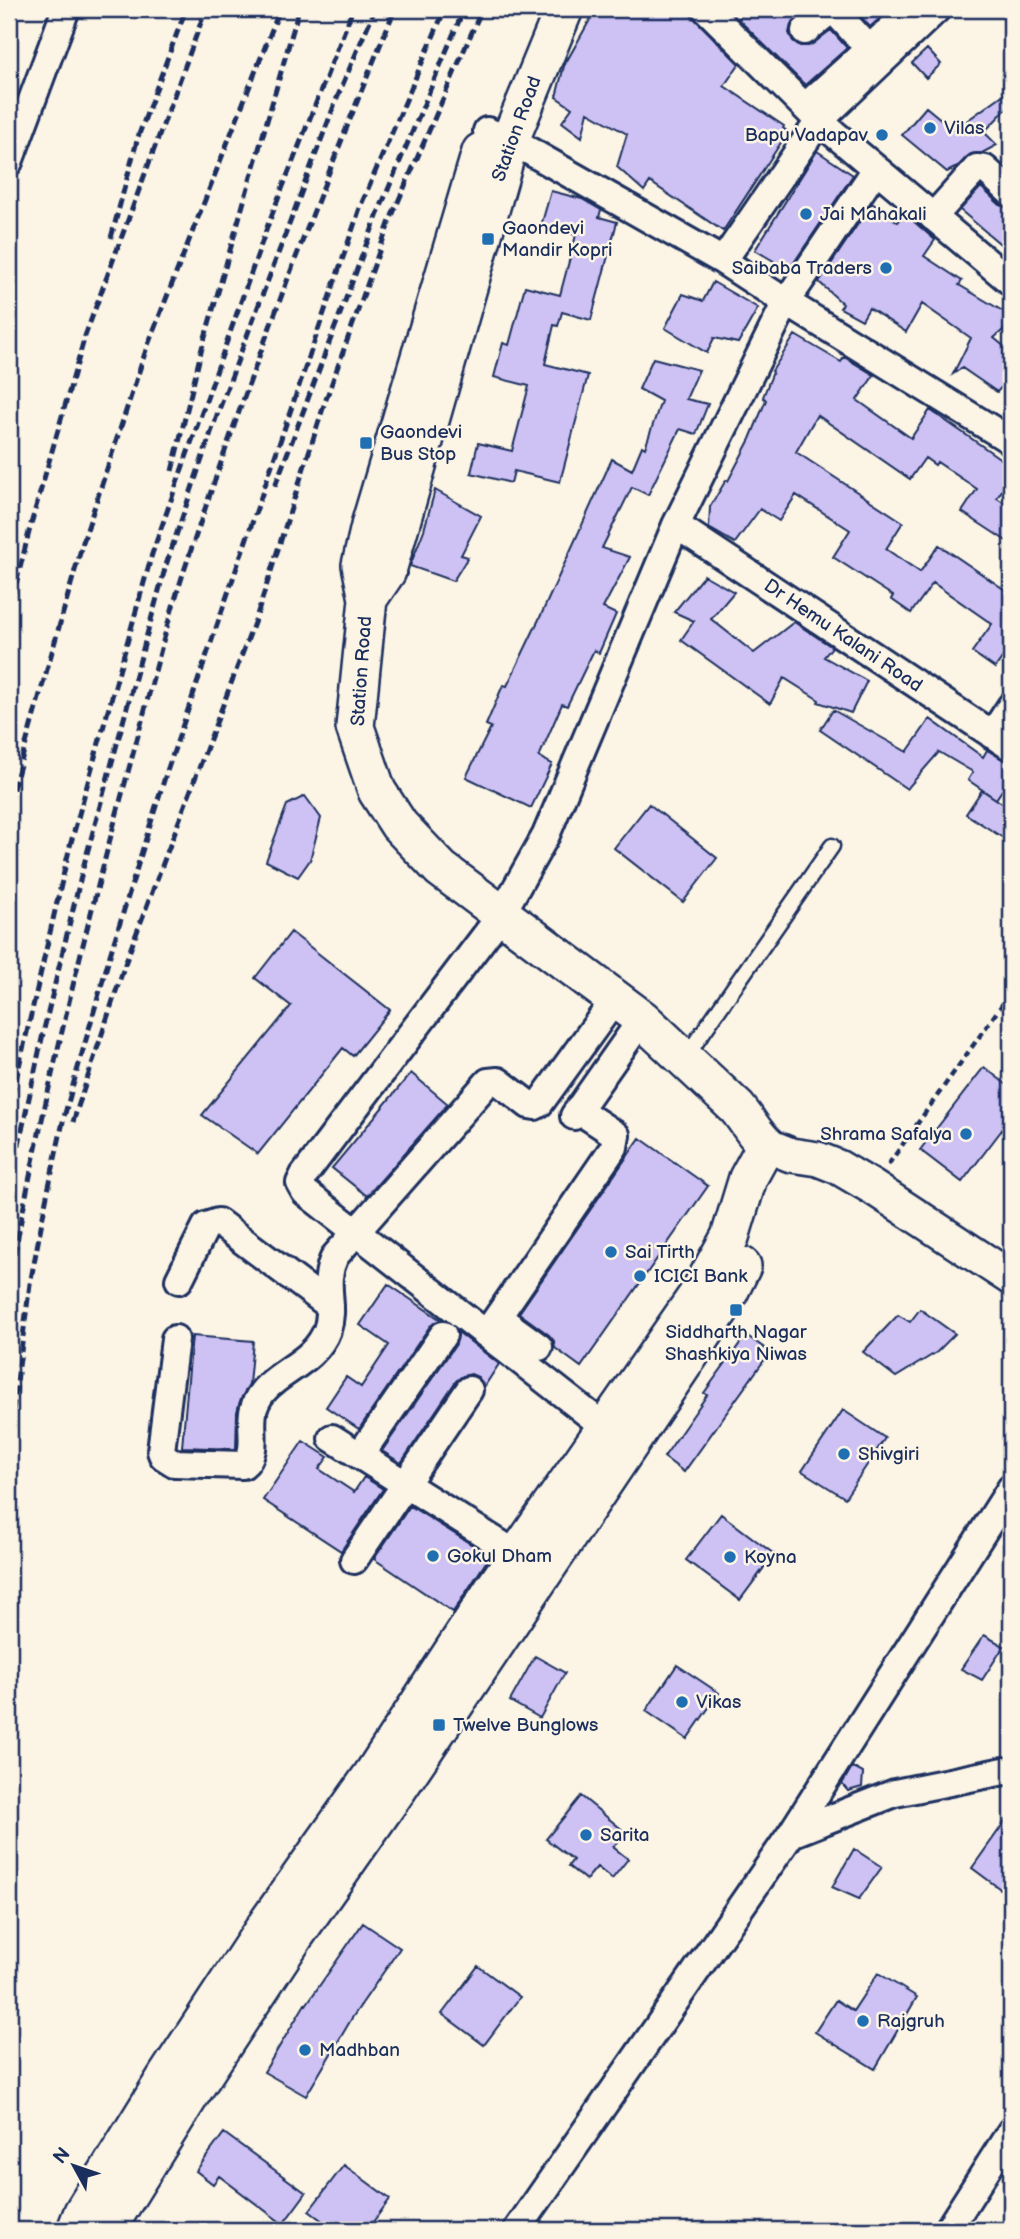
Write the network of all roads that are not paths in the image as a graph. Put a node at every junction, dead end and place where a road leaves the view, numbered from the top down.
1 (66, 9) edge
2 (832, 9) edge
3 (913, 9) edge
4 (937, 9) edge
5 (720, 13) edge
6 (548, 15) edge
7 (806, 31) dead end
8 (875, 56) junction
9 (812, 114) junction
10 (498, 135) junction
11 (971, 152) dead end
12 (9, 162) edge
13 (877, 169) junction
14 (1011, 192) edge
15 (927, 211) junction
16 (723, 261) junction
17 (1011, 282) edge
18 (786, 302) junction
19 (1011, 440) edge
20 (676, 526) junction
21 (1011, 706) edge
22 (1002, 741) edge
23 (832, 846) dead end
24 (501, 915) junction
25 (628, 1009) junction
26 (684, 1059) junction
27 (766, 1145) junction
28 (356, 1232) junction
29 (1011, 1278) edge
30 (179, 1280) dead end
31 (330, 1306) junction
32 (493, 1326) junction
33 (443, 1335) dead end
34 (175, 1339) dead end
35 (539, 1347) dead end
36 (469, 1390) dead end
37 (617, 1437) junction
38 (332, 1438) dead end
39 (360, 1455) junction
40 (405, 1484) junction
41 (1011, 1488) edge
42 (354, 1560) dead end
43 (530, 1563) junction
44 (1011, 1772) edge
45 (790, 1834) junction
46 (1011, 2131) edge
47 (93, 2226) edge
48 (517, 2230) edge
49 (948, 2230) edge

1 - 12 street
2 - 7 street
2 - 8 street
3 - 8 street
4 - 8 street
5 - 9 street
6 - 10 main road, Station Road
8 - 9 street
9 - 13 street
9 - 16 street
10 - 16 street
10 - 24 main road, Station Road
11 - 15 street
13 - 15 street
13 - 18 street
14 - 15 street
15 - 17 street
16 - 18 street
18 - 19 street
18 - 20 street
20 - 22 street, Dr Hemu Kalani Road
20 - 24 street
21 - 22 street
23 - 26 lane
24 - 25 main road, Station Road
24 - 28 street
25 - 26 main road, Station Road
25 - 28 street
25 - 32 street
26 - 27 main road, Station Road
27 - 29 street
27 - 37 main road
28 - 31 street
28 - 32 street
30 - 31 street
31 - 34 street
32 - 35 street
32 - 37 street
33 - 39 street
36 - 40 street
37 - 43 main road
38 - 39 street
39 - 40 street
40 - 42 street
40 - 43 street
41 - 45 street
43 - 47 main road
44 - 45 street
45 - 48 street
46 - 49 street

